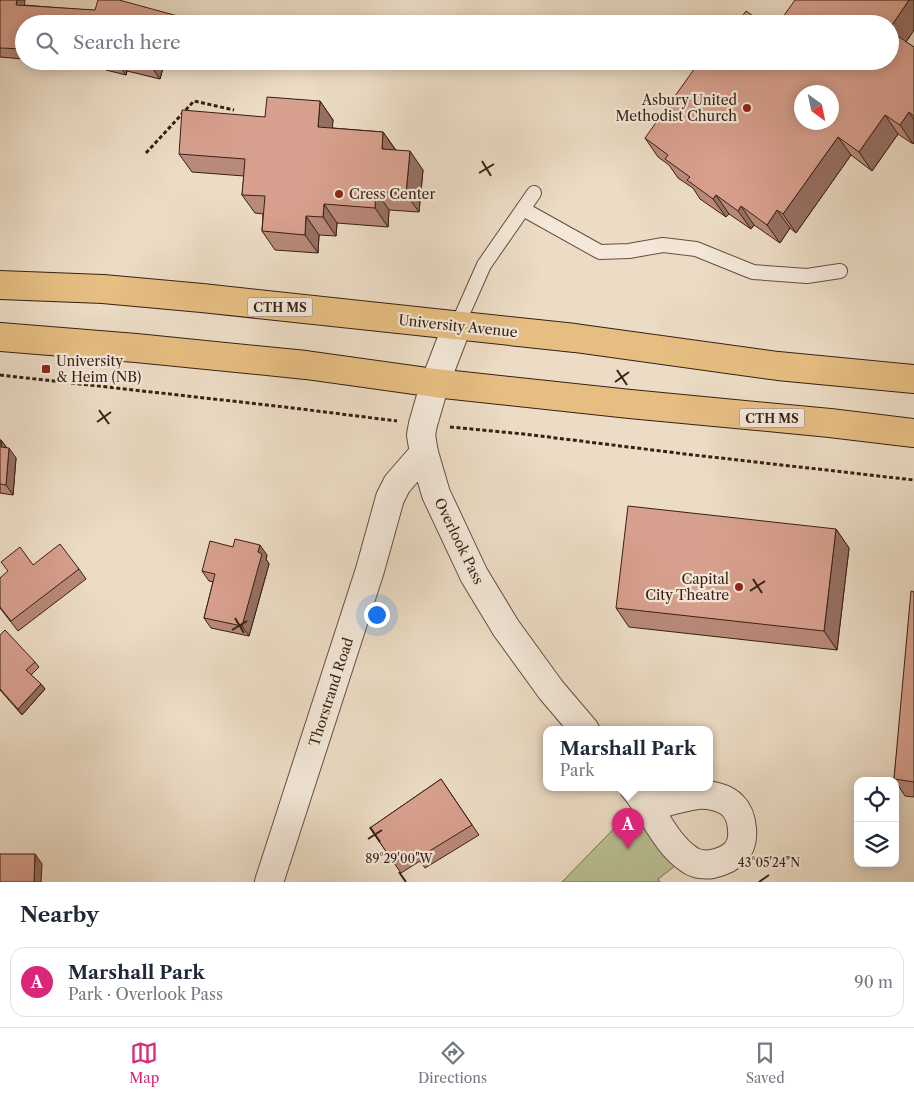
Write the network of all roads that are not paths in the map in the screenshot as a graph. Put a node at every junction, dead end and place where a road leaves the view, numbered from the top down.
1 (534, 193) dead end
2 (523, 209) junction
3 (840, 271) dead end
4 (0, 285) edge
5 (457, 326) junction
6 (0, 337) edge
7 (914, 379) edge
8 (435, 383) junction
9 (914, 433) edge
10 (424, 453) junction
11 (582, 726) edge
12 (269, 882) edge

1 - 2 lane
2 - 3 lane
2 - 5 lane
4 - 5 main road, University Avenue / CTH MS
5 - 7 main road, University Avenue / CTH MS
5 - 8 street, Overlook Pass
6 - 8 main road, CTH MS
8 - 9 main road, CTH MS
8 - 10 street, Overlook Pass
10 - 11 street, Overlook Pass
10 - 12 street, Thorstrand Road

